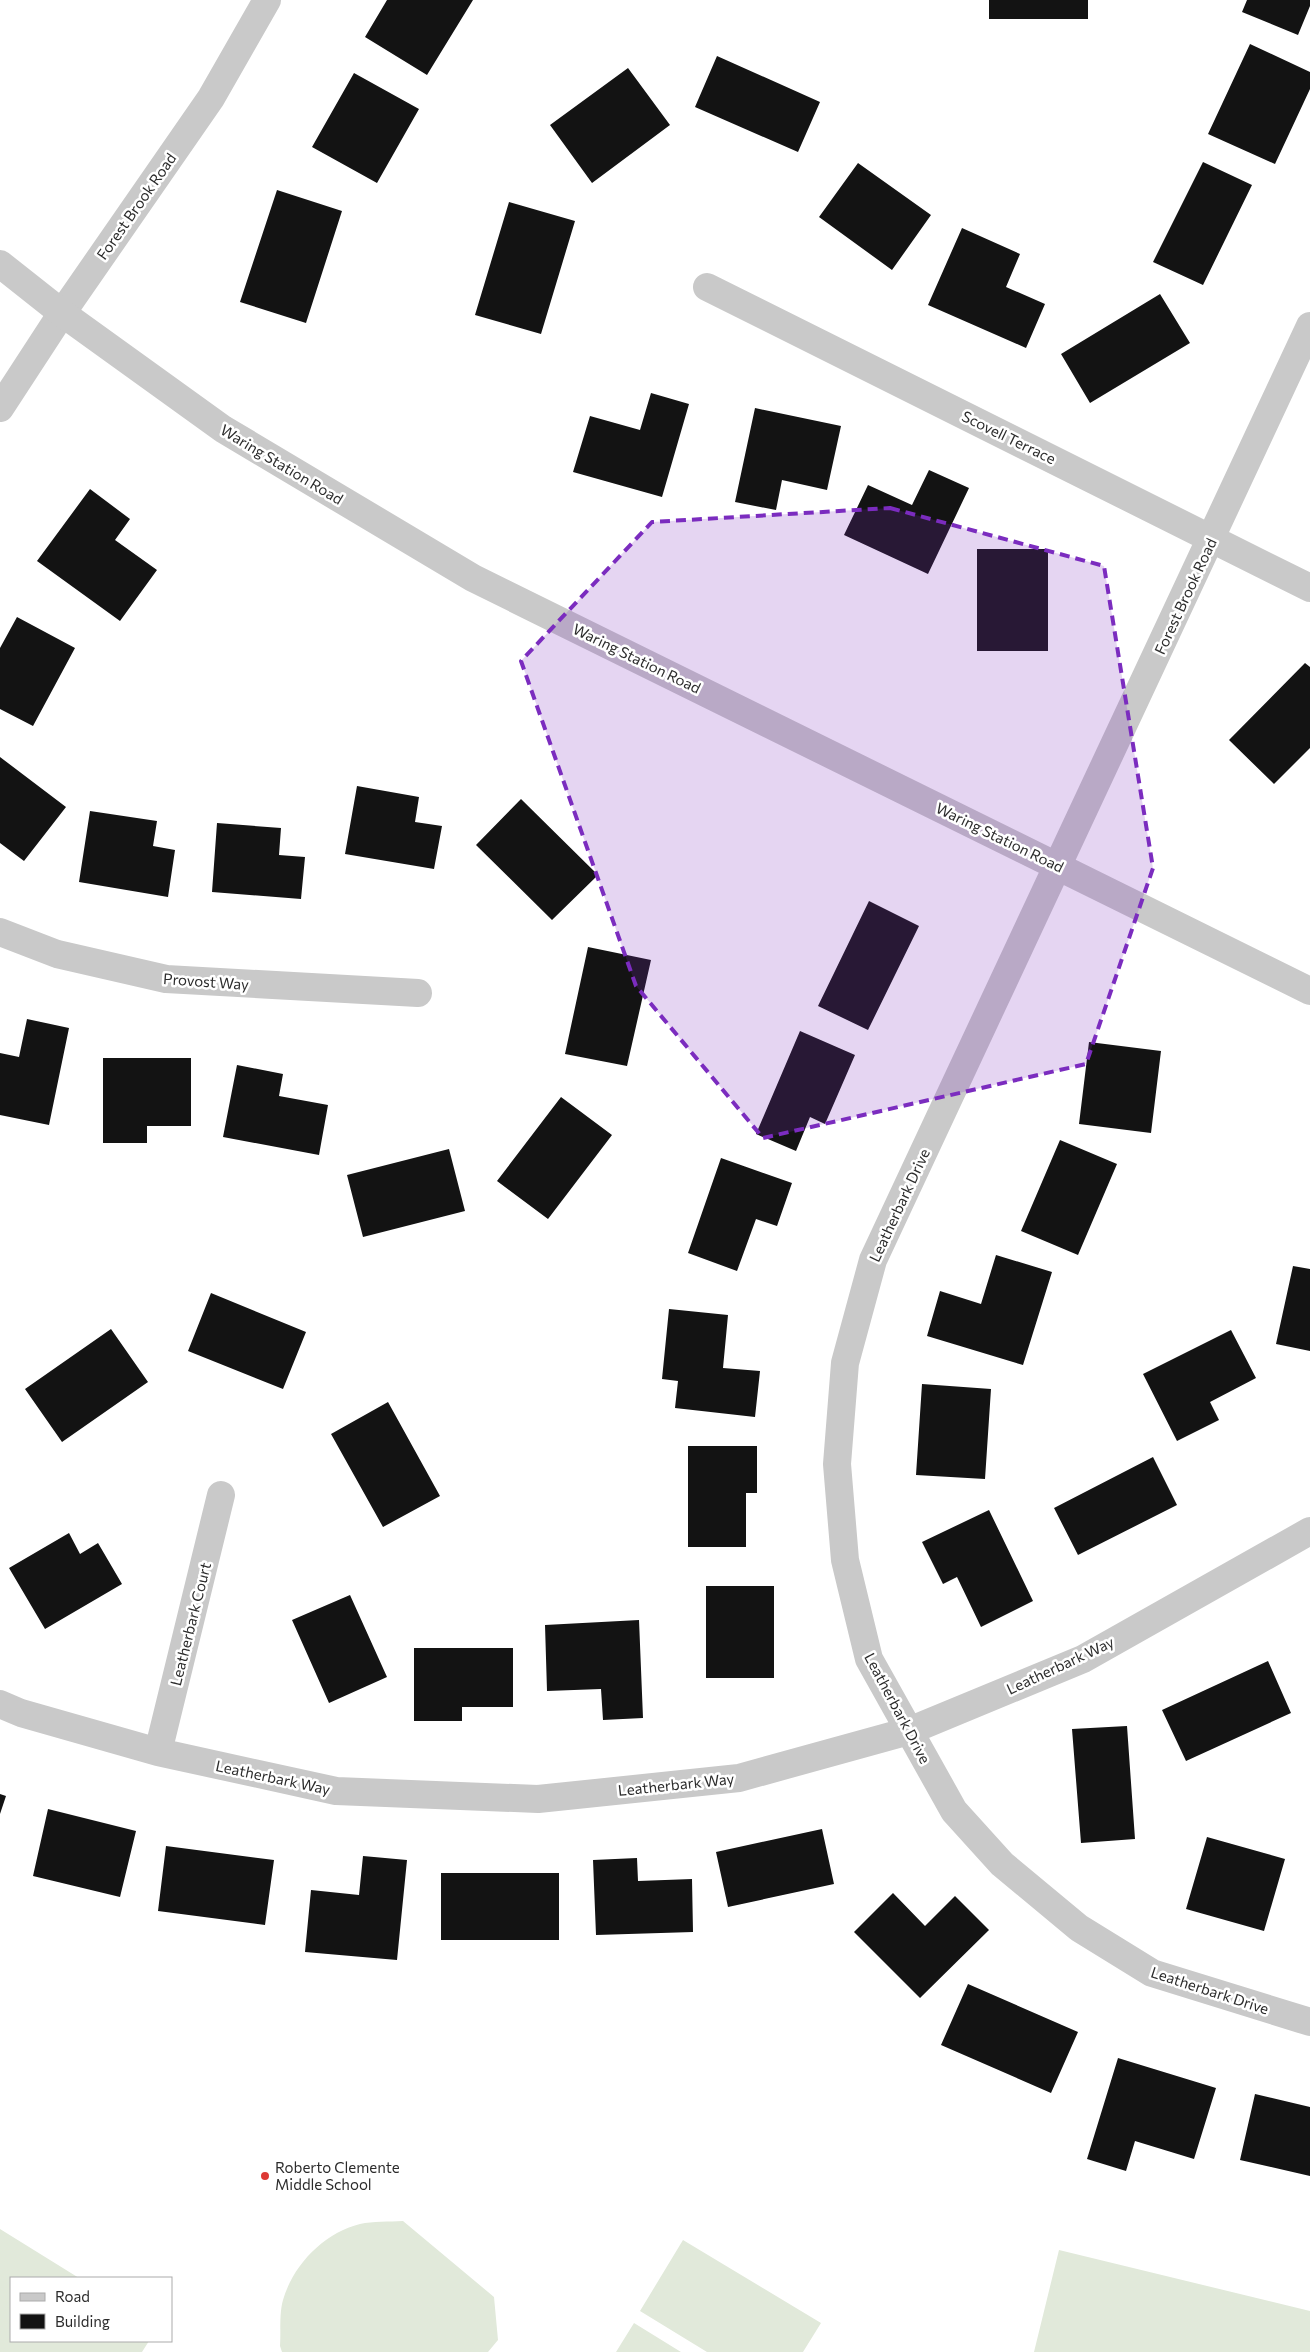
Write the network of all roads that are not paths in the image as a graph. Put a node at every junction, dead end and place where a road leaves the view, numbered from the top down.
1 (267, 0) edge
2 (0, 264) edge
3 (707, 287) dead end
4 (62, 313) junction
5 (1310, 326) edge
6 (0, 408) edge
7 (1212, 538) junction
8 (1310, 588) edge
9 (1059, 865) junction
10 (0, 932) edge
11 (1310, 991) edge
12 (418, 993) dead end
13 (221, 1495) dead end
14 (1310, 1532) edge
15 (0, 1704) edge
16 (909, 1731) junction
17 (158, 1752) junction
18 (1310, 2022) edge

1 - 4 street, Forest Brook Road
2 - 4 street, Waring Station Road
3 - 7 street, Scovell Terrace
4 - 6 street, Forest Brook Road
4 - 9 street, Waring Station Road
5 - 7 street, Forest Brook Road
7 - 8 street, Scovell Terrace
7 - 9 street, Forest Brook Road
9 - 11 street, Waring Station Road
9 - 16 street, Leatherbark Drive
10 - 12 street, Provost Way
13 - 17 street, Leatherbark Court
14 - 16 street, Leatherbark Way
15 - 17 street, Leatherbark Way
16 - 17 street, Leatherbark Way
16 - 18 street, Leatherbark Drive

